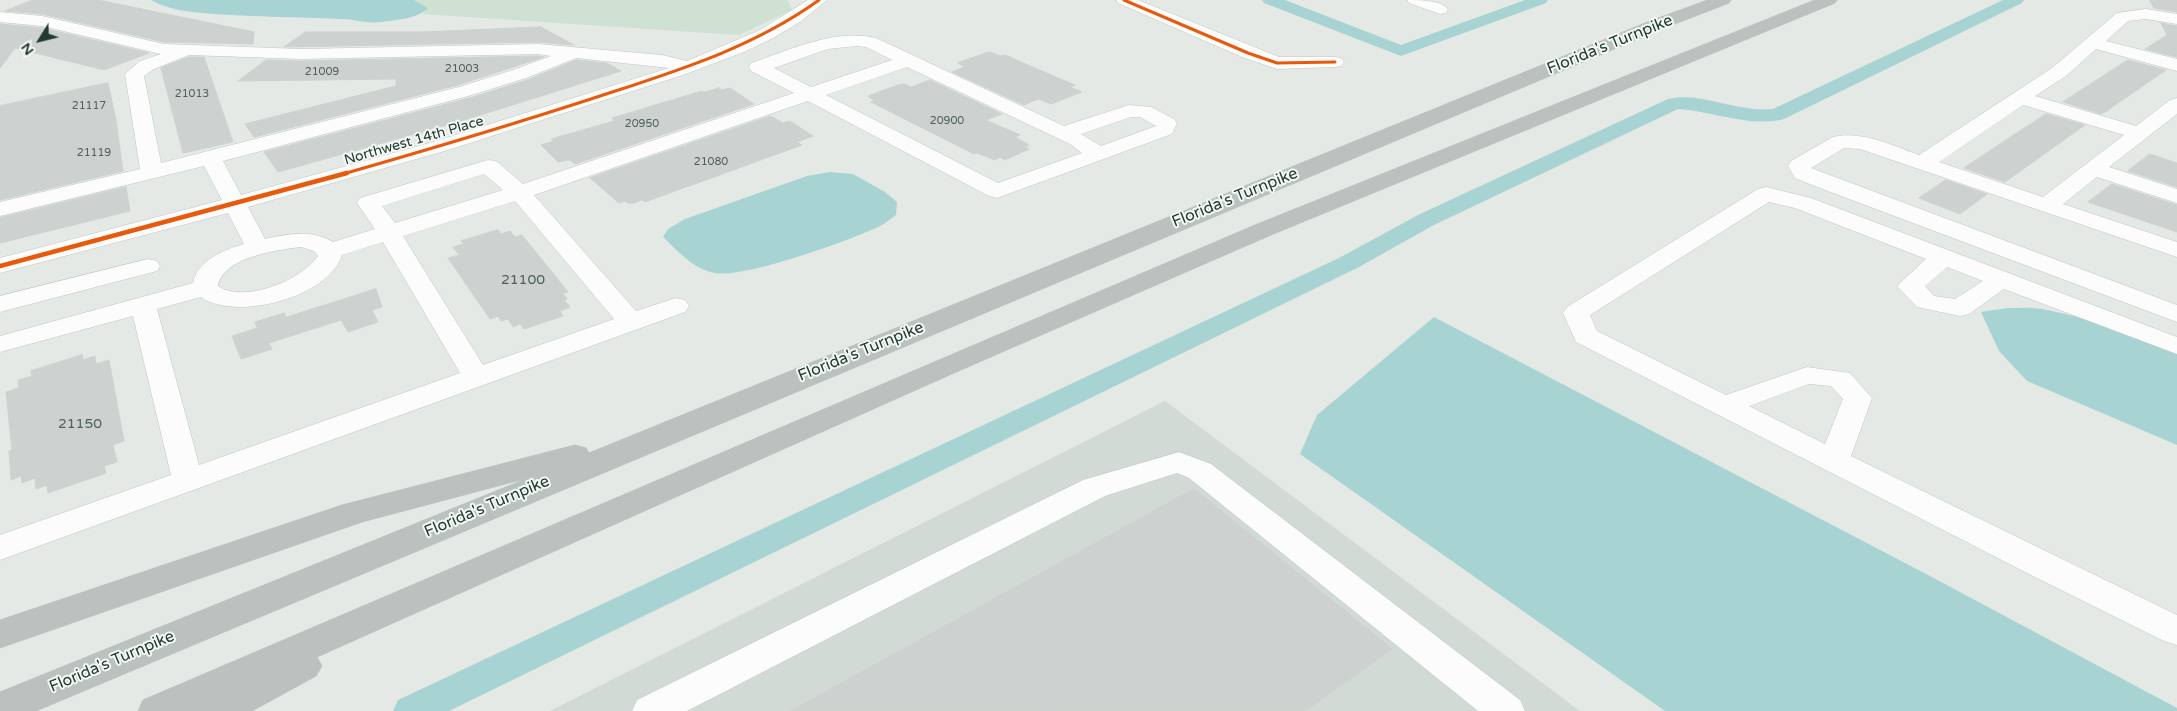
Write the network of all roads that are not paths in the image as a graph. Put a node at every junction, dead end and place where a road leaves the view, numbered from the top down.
1 (818, 0) edge
2 (1124, 0) edge
3 (1415, 0) edge
4 (1708, 0) edge
5 (1723, 0) edge
6 (1829, 0) edge
7 (1440, 9) dead end
8 (0, 17) edge
9 (2177, 19) edge
10 (1656, 25) junction
11 (2093, 43) junction
12 (188, 50) junction
13 (574, 52) junction
14 (910, 60) junction
15 (1335, 62) dead end
16 (2177, 65) edge
17 (686, 67) junction
18 (810, 94) junction
19 (2020, 98) junction
20 (2177, 104) edge
21 (2140, 133) junction
22 (1063, 134) junction
23 (1098, 154) junction
24 (211, 158) junction
25 (1922, 163) junction
26 (2094, 169) junction
27 (152, 173) junction
28 (519, 192) junction
29 (2177, 196) edge
30 (236, 204) junction
31 (2047, 205) junction
32 (0, 209) edge
33 (390, 233) junction
34 (257, 247) junction
35 (2177, 250) edge
36 (329, 251) junction
37 (1943, 257) junction
38 (0, 266) edge
39 (148, 266) dead end
40 (121, 273) junction
41 (2002, 279) junction
42 (205, 288) junction
43 (0, 304) edge
44 (676, 306) dead end
45 (136, 307) junction
46 (2177, 314) edge
47 (631, 322) junction
48 (0, 344) edge
49 (2177, 346) edge
50 (476, 377) junction
51 (1725, 405) junction
52 (675, 429) junction
53 (1834, 460) junction
54 (188, 481) junction
55 (0, 548) edge
56 (499, 562) junction
57 (2177, 630) edge
58 (0, 634) edge
59 (1494, 708) edge
60 (0, 709) edge
61 (157, 711) edge
62 (217, 711) edge
63 (650, 711) edge

1 - 17 street, Northwest 14th Place
2 - 15 street
3 - 7 street
4 - 10 highway
5 - 10 highway, Florida's Turnpike
6 - 56 highway
8 - 12 street
9 - 11 street
10 - 52 highway, Florida's Turnpike
11 - 16 street
11 - 19 street
12 - 13 street
12 - 27 street
13 - 17 street
13 - 24 street
14 - 18 street
14 - 18 street
14 - 22 street
17 - 30 street, Northwest 14th Place
18 - 23 street
18 - 28 street
19 - 21 street
19 - 25 street
20 - 21 street
21 - 26 street
22 - 23 street
22 - 23 street
24 - 27 street
24 - 30 street
25 - 31 street
25 - 46 street
26 - 29 street
26 - 31 street
27 - 32 street
28 - 33 street
28 - 33 street
28 - 47 street
30 - 34 street
30 - 38 street, Northwest 14th Place
31 - 35 street
33 - 36 street
33 - 50 street
34 - 36 street
34 - 42 street
36 - 42 street
37 - 41 street
37 - 41 street
37 - 51 street
39 - 40 street
40 - 43 street
40 - 45 street
41 - 49 street
42 - 45 street
44 - 47 street
45 - 48 street
45 - 54 street
47 - 50 street
50 - 54 street
51 - 53 street
51 - 53 street
52 - 58 highway
52 - 60 highway, Florida's Turnpike
53 - 57 street
54 - 55 street
56 - 61 highway
56 - 62 highway
59 - 63 street

